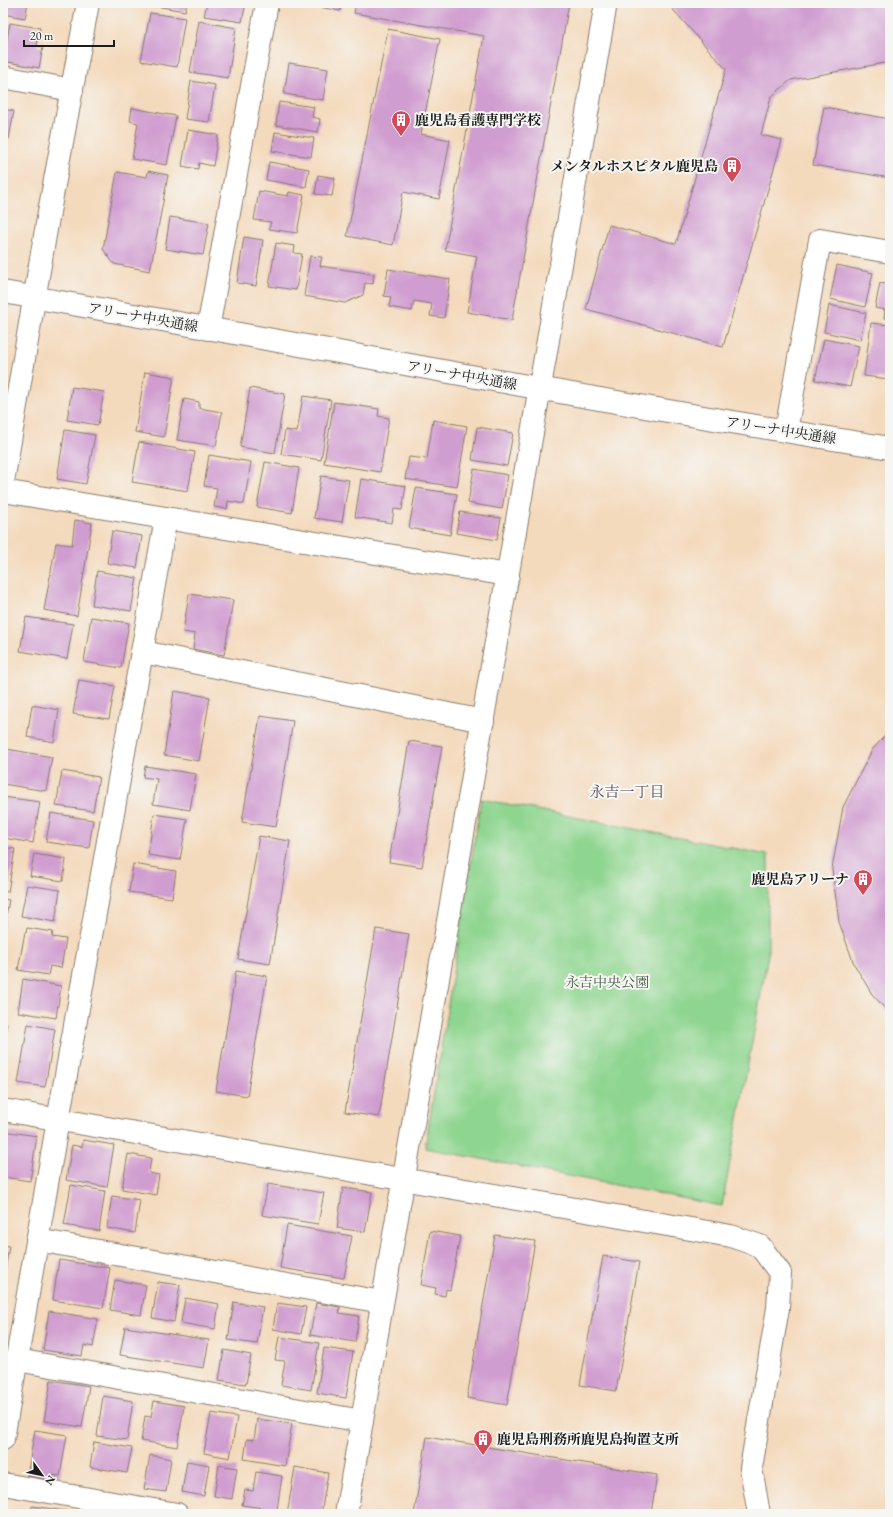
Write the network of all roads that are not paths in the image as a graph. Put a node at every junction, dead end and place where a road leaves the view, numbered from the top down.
1 (88, 3) edge
2 (267, 3) edge
3 (606, 3) edge
4 (3, 77) edge
5 (72, 90) junction
6 (890, 252) edge
7 (3, 292) edge
8 (35, 297) junction
9 (208, 328) junction
10 (540, 389) junction
11 (786, 431) junction
12 (890, 448) edge
13 (3, 482) edge
14 (3, 491) edge
15 (166, 518) junction
16 (508, 574) junction
17 (143, 652) junction
18 (482, 721) junction
19 (3, 1110) edge
20 (58, 1120) junction
21 (404, 1180) junction
22 (37, 1240) junction
23 (382, 1302) junction
24 (17, 1360) junction
25 (362, 1421) junction
26 (3, 1439) edge
27 (3, 1484) edge
28 (177, 1514) edge
29 (346, 1514) edge
30 (759, 1514) edge

1 - 5 street
2 - 9 street
3 - 10 street
4 - 5 street
5 - 8 street
6 - 11 street
7 - 8 street, アリーナ中央通線
8 - 9 street, アリーナ中央通線
8 - 13 street
9 - 10 street, アリーナ中央通線
10 - 11 street, アリーナ中央通線
10 - 16 street
11 - 12 street, アリーナ中央通線
14 - 15 street
15 - 16 street
15 - 17 street
16 - 18 street
17 - 18 street
17 - 20 street
18 - 21 street
19 - 20 street
20 - 21 street
20 - 22 street
21 - 23 street
21 - 30 street
22 - 23 street
22 - 24 street
23 - 25 street
24 - 25 street
24 - 26 street
25 - 29 street
27 - 28 street

